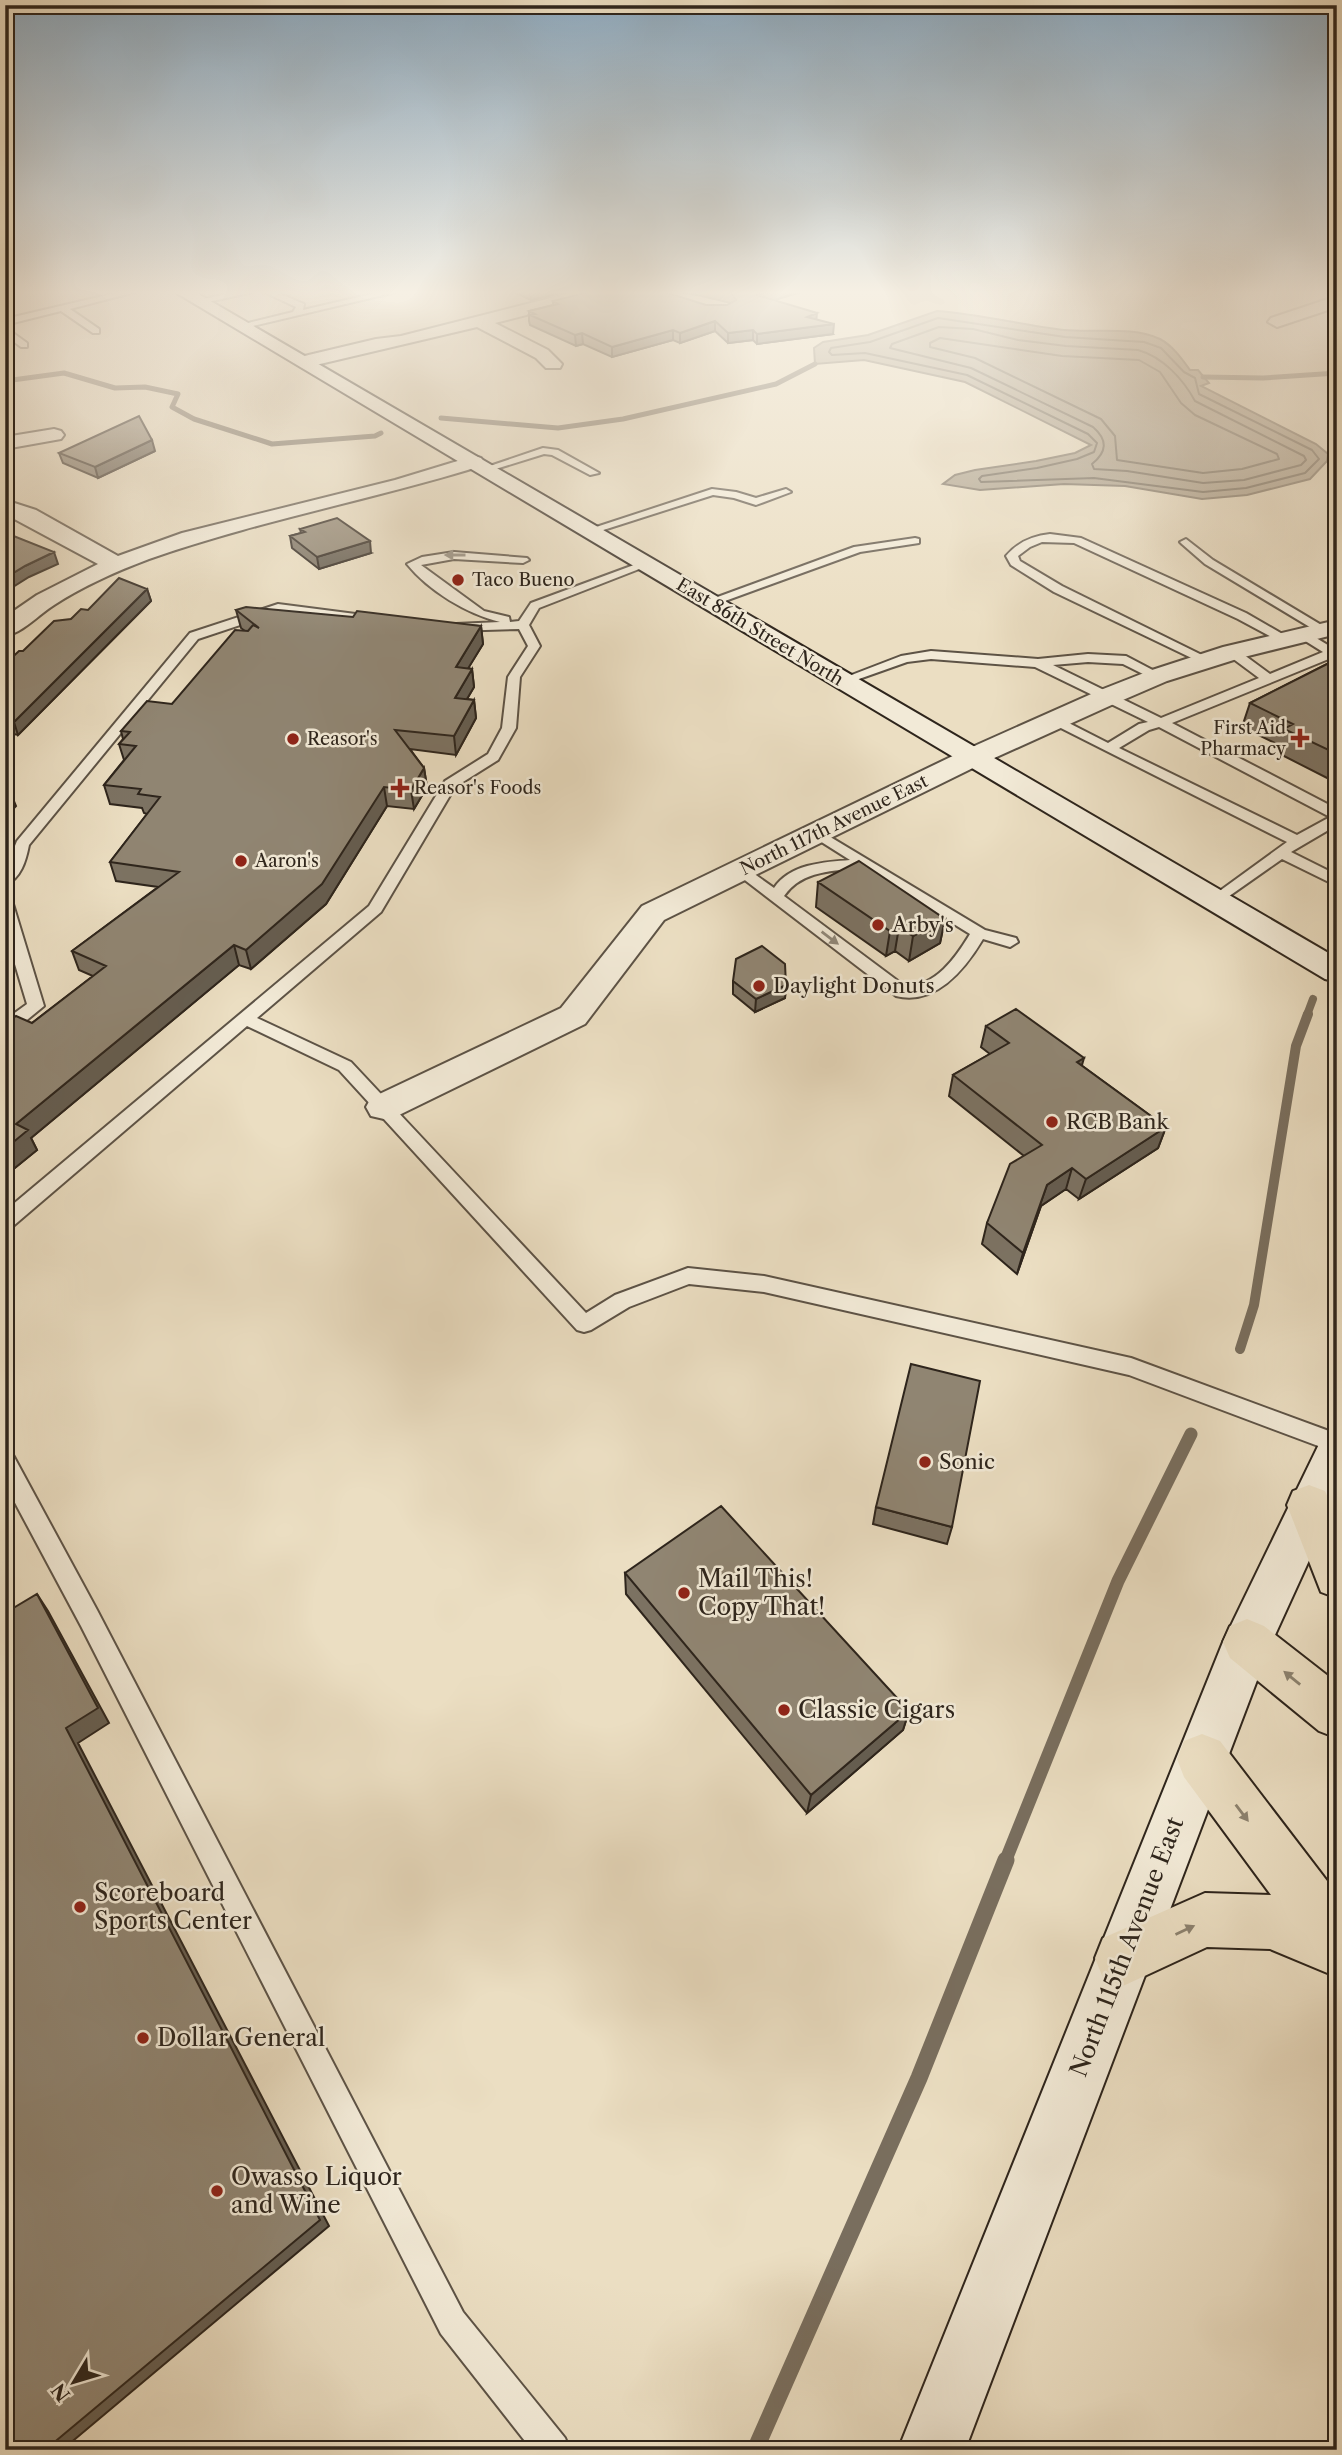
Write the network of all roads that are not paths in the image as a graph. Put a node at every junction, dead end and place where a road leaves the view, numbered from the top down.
1 (379, 407) edge
2 (54, 435) dead end
3 (5, 443) edge
4 (474, 462) junction
5 (594, 473) dead end
6 (786, 492) dead end
7 (5, 506) edge
8 (590, 531) junction
9 (915, 541) dead end
10 (1186, 542) dead end
11 (523, 560) dead end
12 (646, 564) junction
13 (117, 565) junction
14 (710, 602) junction
15 (388, 622) edge
16 (523, 625) junction
17 (5, 629) edge
18 (444, 629) edge
19 (1312, 632) edge
20 (1232, 652) junction
21 (1206, 660) junction
22 (1038, 663) junction
23 (1158, 676) junction
24 (1269, 679) junction
25 (842, 681) junction
26 (1107, 697) junction
27 (1054, 721) junction
28 (1161, 723) junction
29 (1109, 748) junction
30 (971, 758) junction
31 (1337, 817) edge
32 (817, 833) junction
33 (1297, 841) junction
34 (1281, 853) junction
35 (866, 863) junction
36 (741, 870) junction
37 (5, 880) edge
38 (1337, 881) edge
39 (776, 897) junction
40 (1215, 901) junction
41 (5, 905) edge
42 (979, 933) junction
43 (1010, 942) dead end
44 (1337, 972) edge
45 (246, 1019) junction
46 (5, 1029) edge
47 (384, 1107) junction
48 (5, 1222) edge
49 (1337, 1444) edge
50 (1337, 1451) edge
51 (5, 1462) edge
52 (1309, 1505) junction
53 (1337, 1577) edge
54 (1247, 1643) junction
55 (1337, 1714) edge
56 (1202, 1759) junction
57 (1337, 1939) edge
58 (1337, 1949) edge
59 (1123, 1958) junction
60 (553, 2450) edge
61 (931, 2450) edge

1 - 4 street, East 86th Street North
2 - 3 street
4 - 5 lane
4 - 8 street, East 86th Street North
4 - 13 street
6 - 8 lane
7 - 13 street
8 - 12 street, East 86th Street North
9 - 14 lane
10 - 19 lane
11 -> 16 lane
12 - 14 street, East 86th Street North
12 - 16 lane
13 - 17 street
14 - 25 street, East 86th Street North
15 - 37 lane
16 - 18 lane
16 - 45 lane
19 - 20 street, North 117th Avenue East
19 - 21 lane
19 - 24 lane
20 - 21 street, North 117th Avenue East
20 - 24 lane
21 - 23 street, North 117th Avenue East
22 - 23 lane
22 - 25 lane
22 - 26 lane
23 - 26 street, North 117th Avenue East
24 - 28 lane
25 - 30 street, East 86th Street North
26 - 27 street, North 117th Avenue East
26 - 28 lane
27 - 29 lane
27 - 30 street, North 117th Avenue East
28 - 29 lane
28 - 31 lane
29 - 33 lane
30 - 32 street, North 117th Avenue East
30 - 40 street, East 86th Street North
31 - 33 lane
32 - 35 lane
32 - 36 street, North 117th Avenue East
33 - 34 lane
34 - 38 lane
34 - 40 lane
35 - 39 lane
35 - 42 lane
36 - 39 lane
36 - 47 street, North 117th Avenue East
39 -> 42 lane
40 - 44 street, East 86th Street North
41 - 46 lane
42 - 43 lane
45 - 47 lane
45 - 48 lane
47 - 49 lane
50 - 52 street, North 115th Avenue East
51 - 60 lane
52 - 53 highway
52 - 54 street, North 115th Avenue East
55 -> 54 highway
54 - 56 street, North 115th Avenue East
56 -> 57 highway
56 - 59 street, North 115th Avenue East
59 -> 58 highway
59 - 61 street, North 115th Avenue East

